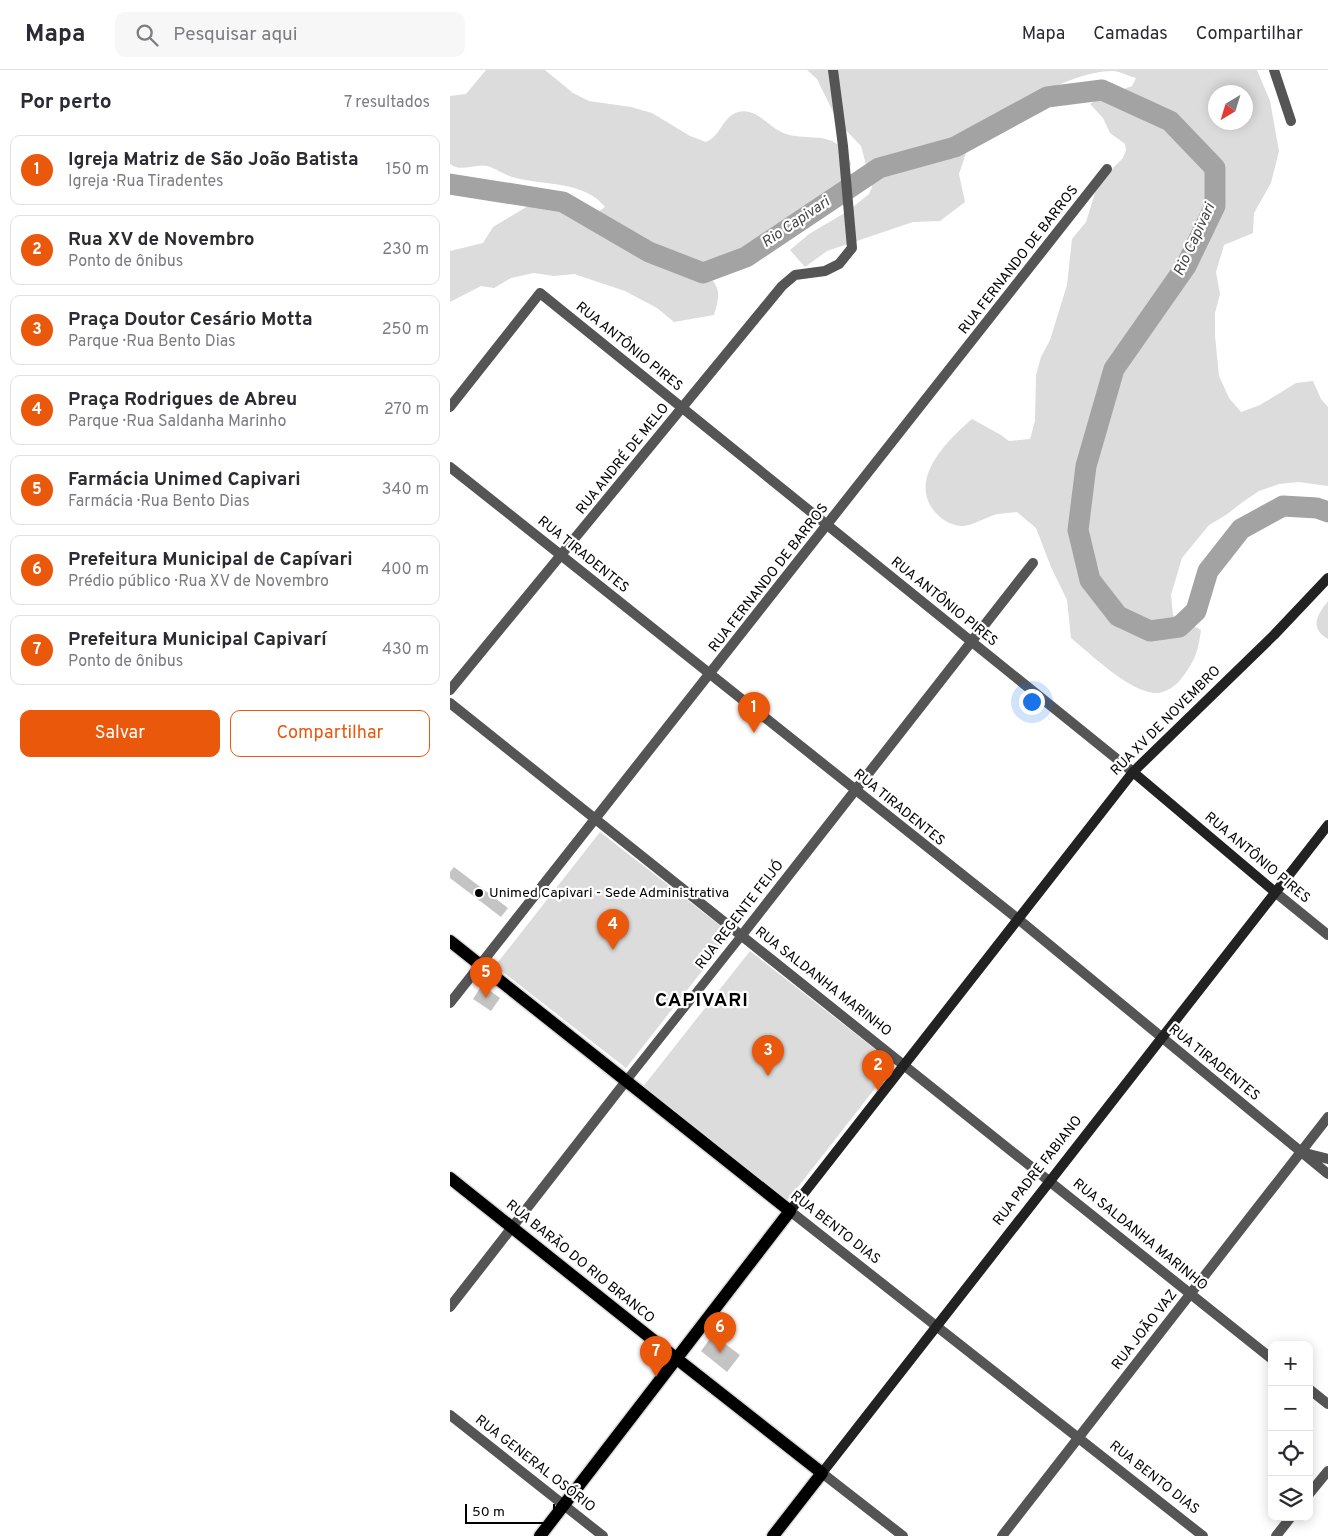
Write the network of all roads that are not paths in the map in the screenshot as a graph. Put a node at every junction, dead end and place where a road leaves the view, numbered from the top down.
1 (833, 70) edge
2 (1274, 70) edge
3 (1290, 121) dead end
4 (1107, 169) dead end
5 (450, 407) edge
6 (682, 408) junction
7 (450, 467) edge
8 (828, 526) junction
9 (562, 556) junction
10 (1033, 563) dead end
11 (1325, 581) edge
12 (971, 642) junction
13 (710, 674) junction
14 (450, 690) edge
15 (450, 703) edge
16 (1132, 772) junction
17 (855, 790) junction
18 (595, 819) junction
19 (1328, 825) edge
20 (1276, 892) junction
21 (1018, 920) junction
22 (742, 935) junction
23 (1328, 935) edge
24 (450, 941) edge
25 (480, 965) junction
26 (450, 1003) edge
27 (1162, 1038) junction
28 (904, 1065) junction
29 (626, 1081) junction
30 (1328, 1116) edge
31 (1301, 1152) junction
32 (1328, 1159) edge
33 (1328, 1174) edge
34 (450, 1178) edge
35 (1050, 1180) junction
36 (790, 1211) junction
37 (512, 1227) junction
38 (1191, 1294) junction
39 (450, 1307) edge
40 (936, 1326) junction
41 (1268, 1355) edge
42 (677, 1359) junction
43 (1313, 1392) edge
44 (1328, 1404) edge
45 (450, 1415) edge
46 (1078, 1438) junction
47 (1328, 1471) edge
48 (822, 1473) junction
49 (1313, 1489) edge
50 (564, 1504) junction
51 (1288, 1521) edge
52 (540, 1536) edge
53 (603, 1536) edge
54 (773, 1536) edge
55 (903, 1536) edge
56 (1002, 1536) edge
57 (1203, 1536) edge
58 (1276, 1536) edge

1 - 6 street, RUA ANDRÉ DE MELO
2 - 3 street
4 - 8 street, RUA FERNANDO DE BARROS
5 - 6 street, RUA ANTÔNIO PIRES
6 - 8 street, RUA ANTÔNIO PIRES
6 - 9 street, RUA ANDRÉ DE MELO
7 - 9 street, RUA TIRADENTES
8 - 12 street, RUA ANTÔNIO PIRES
8 - 13 street, RUA FERNANDO DE BARROS
9 - 13 street, RUA TIRADENTES
9 - 14 street, RUA ANDRÉ DE MELO
10 - 12 street, RUA REGENTE FEIJÓ
11 - 16 main road, RUA XV DE NOVEMBRO
12 - 16 street, RUA ANTÔNIO PIRES
12 - 17 street, RUA REGENTE FEIJÓ
13 - 17 street, RUA TIRADENTES
13 - 18 street, RUA FERNANDO DE BARROS
15 - 18 street, RUA SALDANHA MARINHO
16 - 20 main road, RUA ANTÔNIO PIRES
16 - 21 main road, RUA XV DE NOVEMBRO
17 - 21 street, RUA TIRADENTES
17 - 22 street, RUA REGENTE FEIJÓ
18 - 22 street, RUA SALDANHA MARINHO
18 - 25 street, RUA FERNANDO DE BARROS
19 - 20 main road, RUA PADRE FABIANO
20 - 23 street, RUA ANTÔNIO PIRES
20 - 27 main road, RUA PADRE FABIANO
21 - 27 street, RUA TIRADENTES
21 - 28 main road, RUA XV DE NOVEMBRO
22 - 28 street, RUA SALDANHA MARINHO
22 - 29 street, RUA REGENTE FEIJÓ
24 - 25 main road, RUA BENTO DIAS
25 - 26 street, RUA FERNANDO DE BARROS
25 - 29 main road, RUA BENTO DIAS
27 - 31 street, RUA TIRADENTES
27 - 35 main road, RUA PADRE FABIANO
28 - 35 street, RUA SALDANHA MARINHO
28 - 36 main road, RUA XV DE NOVEMBRO
29 - 36 main road, RUA BENTO DIAS
29 - 37 street, RUA REGENTE FEIJÓ
30 - 31 street, RUA JOÃO VAZ
31 - 32 street
31 - 33 street, RUA TIRADENTES
31 - 38 street, RUA JOÃO VAZ
34 - 37 main road, RUA BARÃO DO RIO BRANCO
35 - 38 street, RUA SALDANHA MARINHO
35 - 40 main road, RUA PADRE FABIANO
36 - 40 street, RUA BENTO DIAS
36 - 42 main road, RUA XV DE NOVEMBRO
37 - 39 street, RUA REGENTE FEIJÓ
37 - 42 main road, RUA BARÃO DO RIO BRANCO
38 - 41 street, RUA SALDANHA MARINHO
38 - 46 street, RUA JOÃO VAZ
40 - 46 street, RUA BENTO DIAS
40 - 48 main road, RUA PADRE FABIANO
42 - 48 main road, RUA BARÃO DO RIO BRANCO
42 - 50 main road, RUA XV DE NOVEMBRO
43 - 44 street
45 - 50 street, RUA GENERAL OSÓRIO
46 - 56 street, RUA JOÃO VAZ
46 - 57 street, RUA BENTO DIAS
47 - 49 street
48 - 54 main road, RUA PADRE FABIANO
48 - 55 street, RUA BARÃO DO RIO BRANCO
50 - 52 main road, RUA XV DE NOVEMBRO
50 - 53 street, RUA GENERAL OSÓRIO
51 - 58 street

